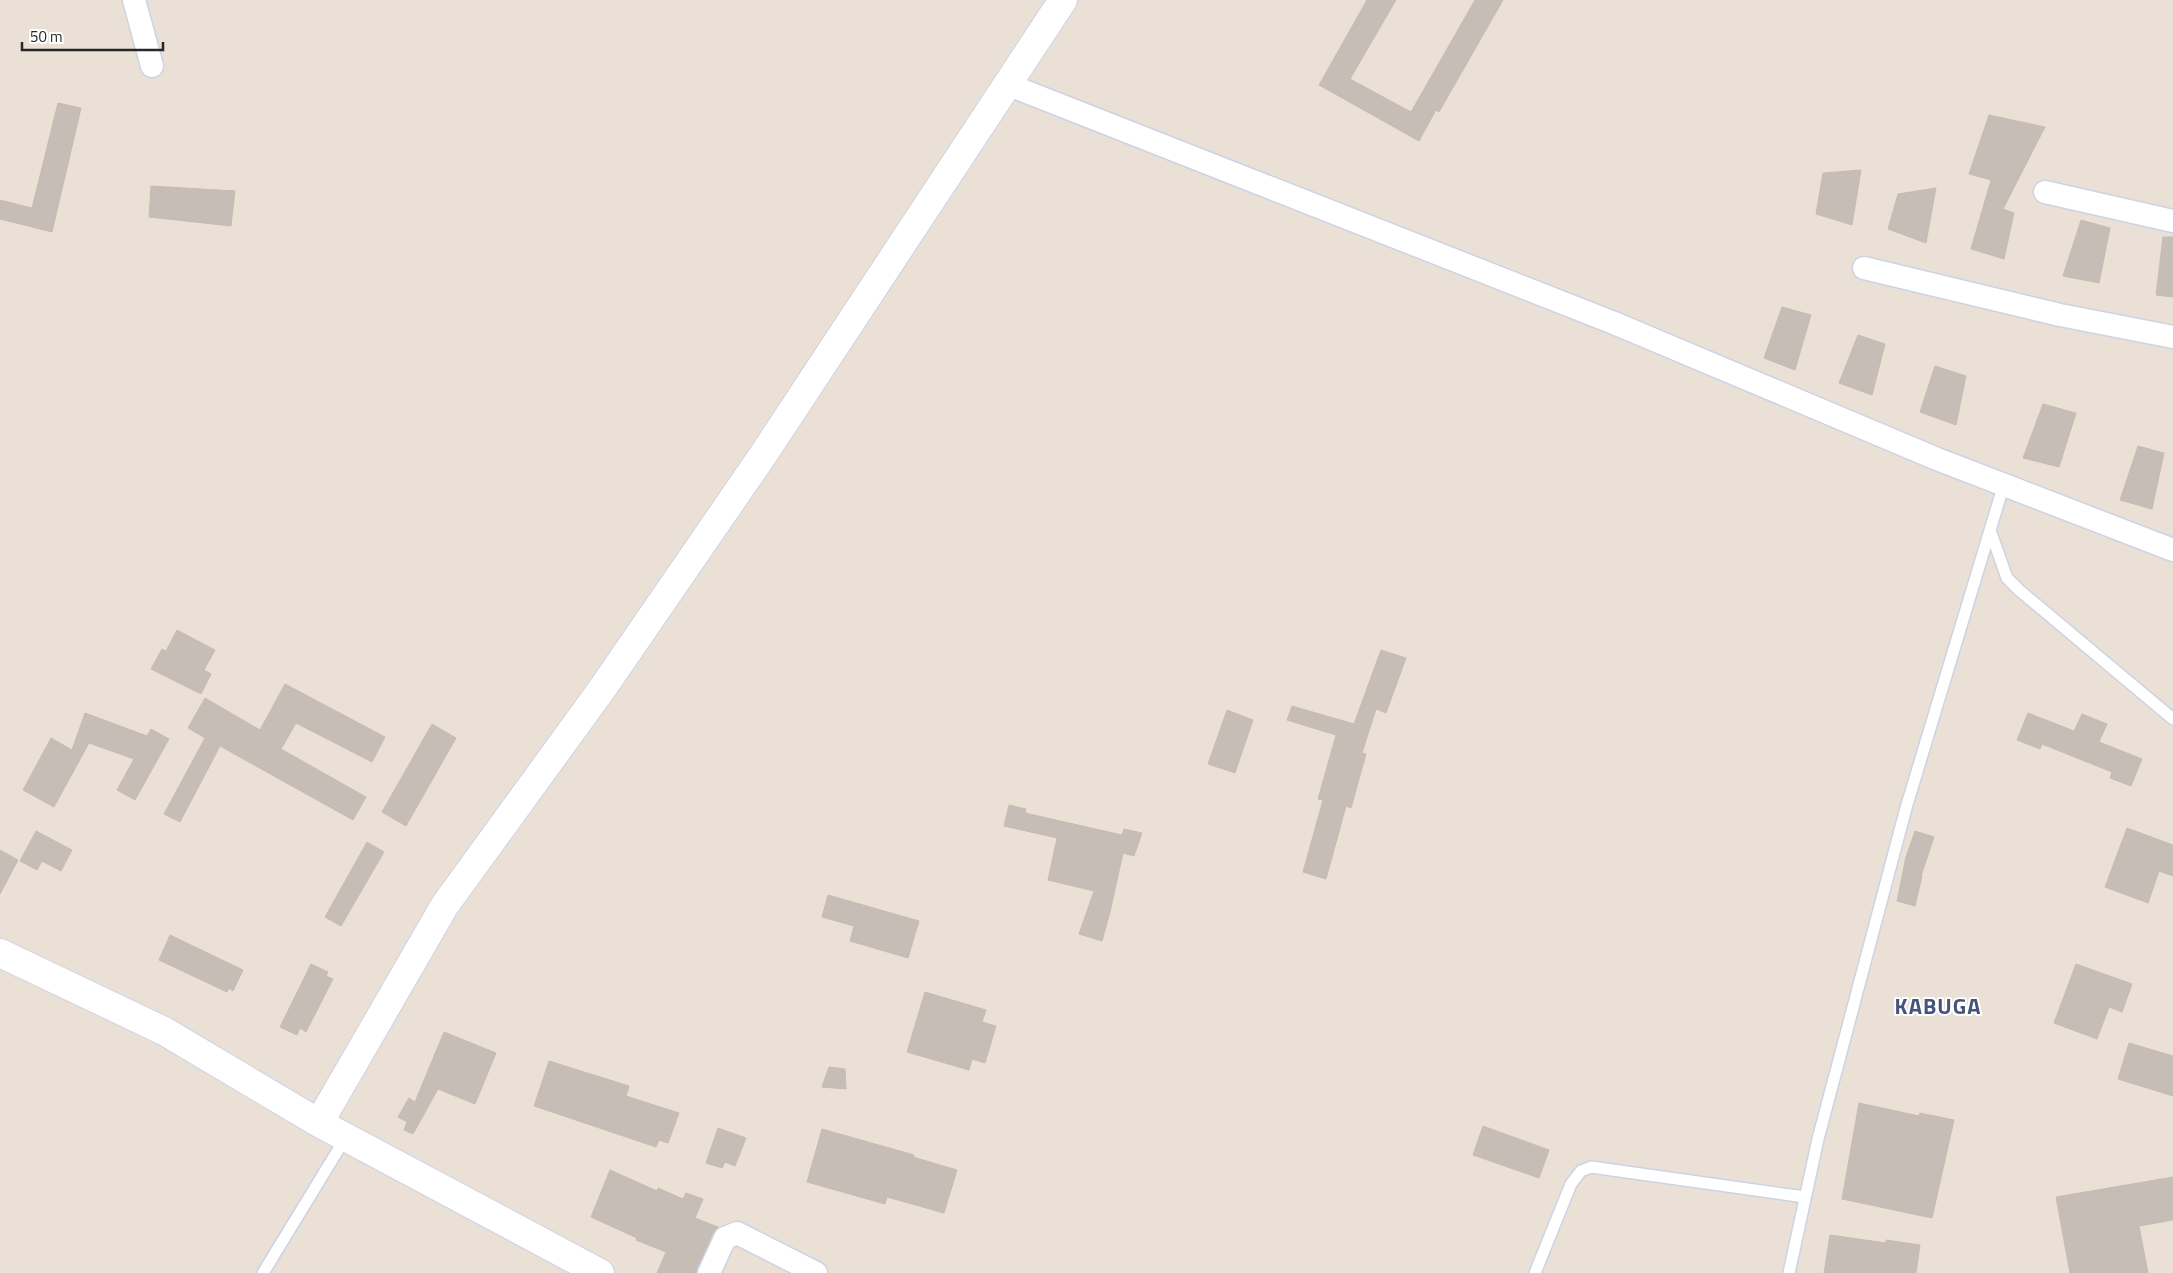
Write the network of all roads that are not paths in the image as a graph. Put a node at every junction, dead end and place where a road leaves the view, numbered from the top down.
1 (134, 0) edge
2 (1063, 0) edge
3 (152, 66) dead end
4 (1009, 85) junction
5 (2044, 192) dead end
6 (2173, 221) edge
7 (1864, 268) dead end
8 (2173, 337) edge
9 (2004, 484) junction
10 (1990, 530) junction
11 (2173, 550) edge
12 (2173, 719) edge
13 (0, 953) edge
14 (319, 1123) junction
15 (346, 1136) junction
16 (1805, 1197) junction
17 (263, 1273) edge
18 (600, 1273) edge
19 (709, 1273) edge
20 (816, 1273) edge
21 (1535, 1273) edge
22 (1789, 1273) edge

1 - 3 street
2 - 4 street
4 - 9 street
4 - 14 street
5 - 6 street
7 - 8 street
9 - 10 lane
9 - 11 street
10 - 12 lane
10 - 16 lane
13 - 14 street
14 - 15 street
15 - 17 lane
15 - 18 street
16 - 21 lane
16 - 22 lane
19 - 20 street

